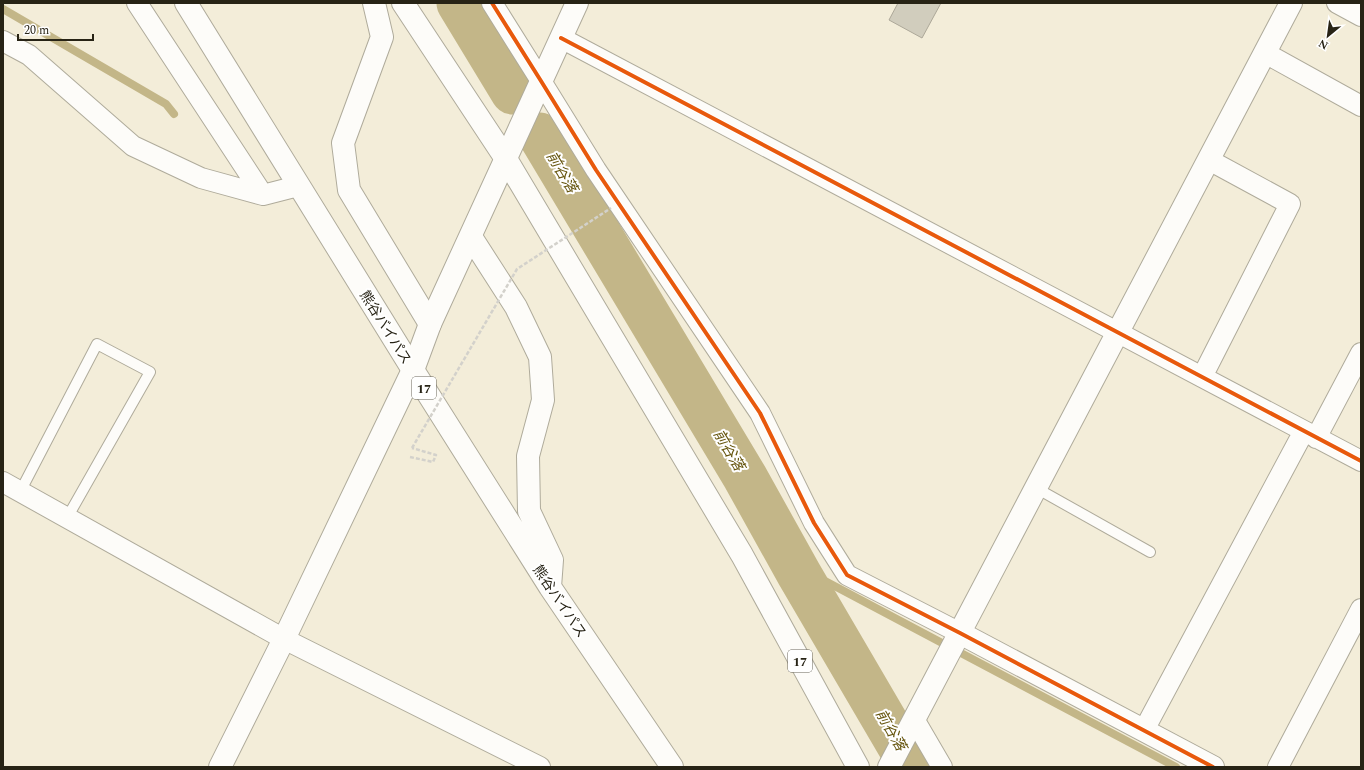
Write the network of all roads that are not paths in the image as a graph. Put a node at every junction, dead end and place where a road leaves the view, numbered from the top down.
1 (137, 3) edge
2 (186, 3) edge
3 (374, 3) edge
4 (403, 3) edge
5 (492, 3) edge
6 (577, 3) edge
7 (1291, 3) edge
8 (1337, 3) edge
9 (1361, 16) edge
10 (561, 38) junction
11 (3, 41) edge
12 (1265, 53) junction
13 (542, 81) junction
14 (1361, 106) edge
15 (506, 159) junction
16 (1209, 160) junction
17 (298, 186) junction
18 (263, 195) junction
19 (471, 236) junction
20 (430, 324) junction
21 (1118, 333) junction
22 (1361, 354) edge
23 (412, 370) junction
24 (1202, 377) junction
25 (1310, 434) junction
26 (1361, 461) edge
27 (3, 482) edge
28 (1036, 488) junction
29 (20, 492) junction
30 (67, 518) junction
31 (1150, 552) dead end
32 (550, 586) junction
33 (1361, 609) edge
34 (960, 634) junction
35 (284, 639) junction
36 (913, 720) junction
37 (1144, 730) junction
38 (220, 767) edge
39 (540, 767) edge
40 (672, 767) edge
41 (858, 767) edge
42 (889, 767) edge
43 (942, 767) edge
44 (1212, 767) edge
45 (1278, 767) edge

1 - 18 street
2 - 17 main road, 熊谷バイパス / 17
3 - 20 main road
4 - 15 main road, 17
5 - 13 street
6 - 10 main road
7 - 12 main road
8 - 9 street
10 - 13 main road
10 - 21 street
11 - 18 street
12 - 14 street
12 - 16 main road
13 - 15 main road
13 - 34 street
15 - 19 main road
15 - 41 main road, 17
16 - 21 main road
16 - 24 street
17 - 18 street
17 - 23 main road, 熊谷バイパス / 17
19 - 20 main road
19 - 32 main road
20 - 23 main road
21 - 24 street
21 - 28 main road
22 - 25 street
23 - 32 main road, 熊谷バイパス / 17
23 - 35 main road
24 - 25 street
25 - 26 street
25 - 37 street
27 - 29 street
28 - 31 lane
28 - 34 main road
29 - 30 street
29 - 30 lane
30 - 35 street
32 - 40 main road, 熊谷バイパス / 17
33 - 45 street
34 - 36 main road
34 - 37 main road
35 - 38 main road
35 - 39 street
36 - 42 main road
36 - 43 street
37 - 44 main road

